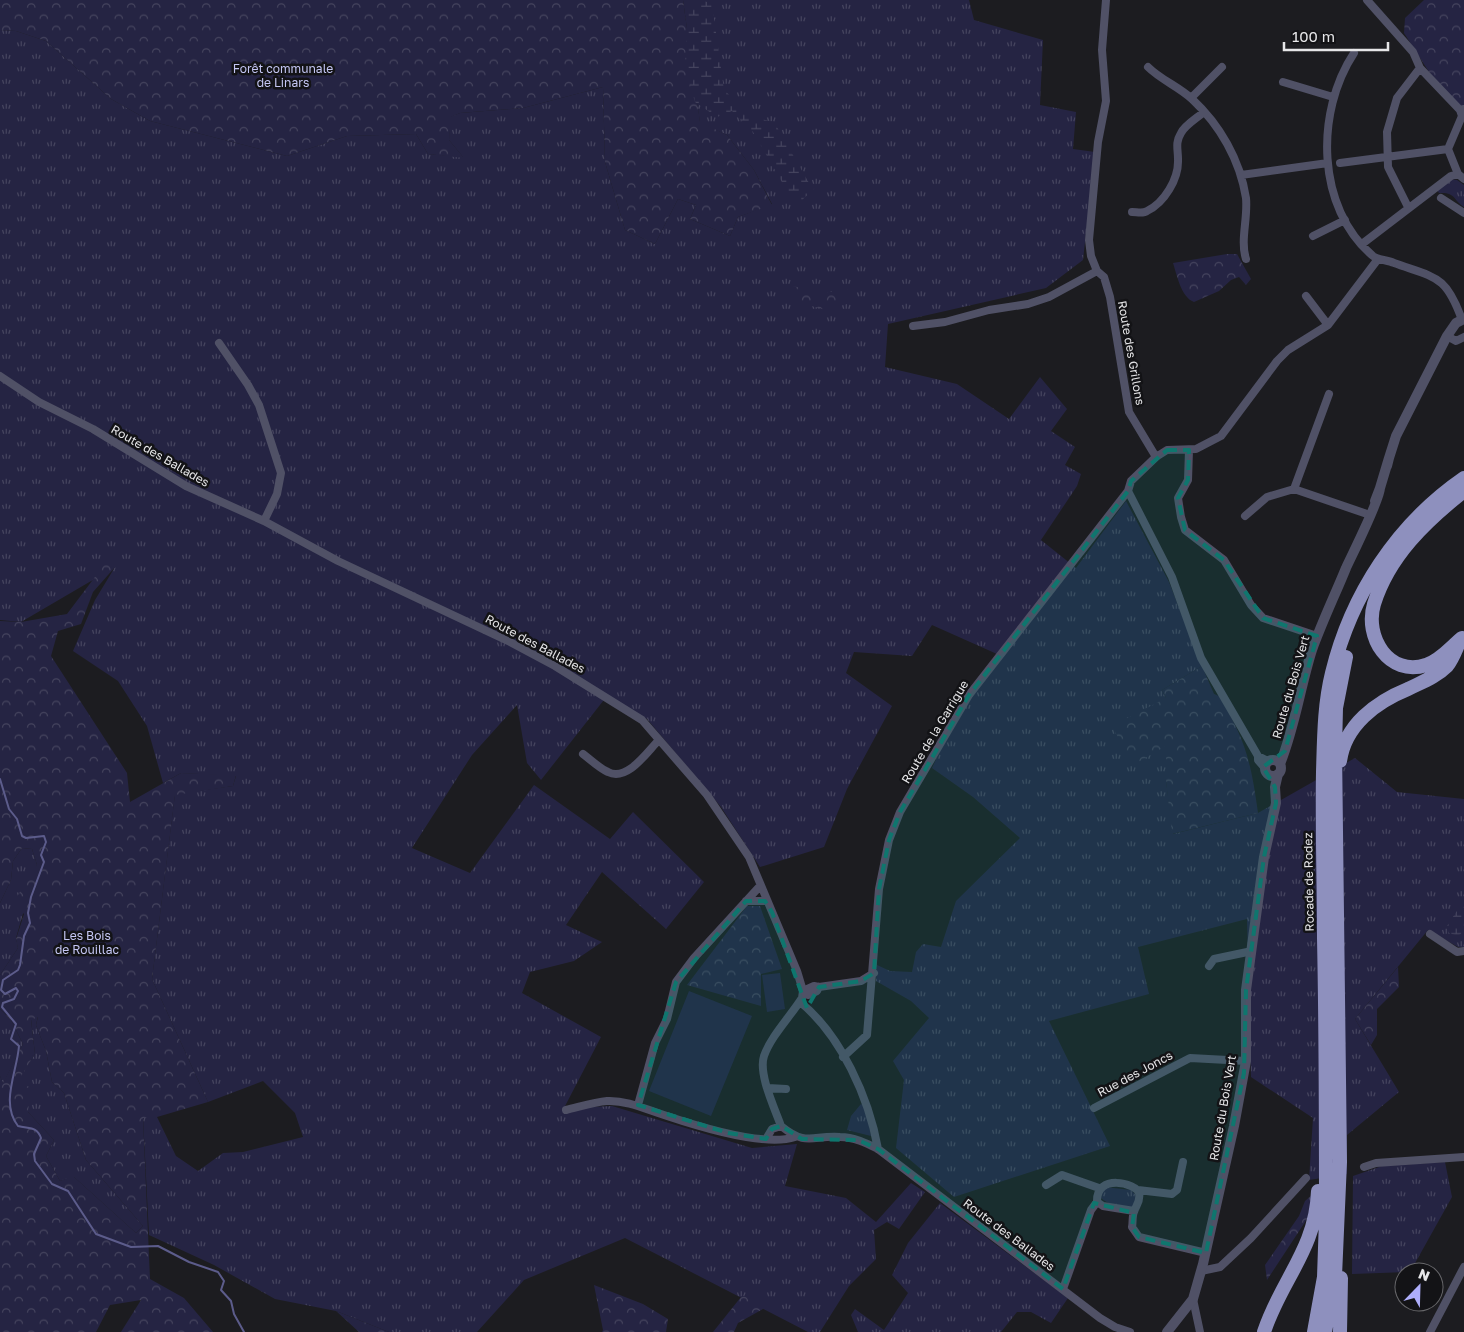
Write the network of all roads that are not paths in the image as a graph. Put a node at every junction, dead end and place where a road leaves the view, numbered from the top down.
1 (1106, 0) edge
2 (1367, 0) edge
3 (1354, 53) dead end
4 (1148, 67) dead end
5 (1222, 67) dead end
6 (1420, 68) junction
7 (1283, 82) dead end
8 (1333, 97) junction
9 (1191, 98) junction
10 (1462, 110) edge
11 (1204, 112) junction
12 (1448, 149) junction
13 (1388, 156) junction
14 (1328, 163) junction
15 (1340, 163) dead end
16 (1241, 175) junction
17 (1461, 177) edge
18 (1441, 198) dead end
19 (1408, 207) junction
20 (1132, 212) dead end
21 (1464, 213) edge
22 (1345, 220) junction
23 (1312, 236) dead end
24 (1362, 244) junction
25 (1246, 259) dead end
26 (1378, 259) junction
27 (1097, 271) junction
28 (1306, 296) dead end
29 (1463, 319) edge
30 (1328, 325) junction
31 (913, 326) dead end
32 (1447, 336) junction
33 (1464, 337) edge
34 (219, 344) dead end
35 (0, 376) edge
36 (1329, 394) dead end
37 (1189, 450) junction
38 (1156, 457) junction
39 (1464, 478) edge
40 (1464, 487) edge
41 (1294, 490) junction
42 (1128, 491) junction
43 (1464, 491) edge
44 (1370, 515) junction
45 (1245, 516) dead end
46 (264, 521) junction
47 (1317, 636) junction
48 (1463, 636) edge
49 (658, 741) junction
50 (583, 754) dead end
51 (1272, 767) junction
52 (1336, 849) junction
53 (760, 886) junction
54 (766, 901) junction
55 (746, 902) junction
56 (1430, 934) dead end
57 (1252, 951) junction
58 (1464, 951) edge
59 (1209, 966) dead end
60 (874, 973) junction
61 (803, 991) junction
62 (800, 1002) junction
63 (843, 1057) junction
64 (1246, 1061) junction
65 (768, 1088) junction
66 (786, 1088) dead end
67 (1325, 1088) junction
68 (638, 1105) junction
69 (1094, 1108) dead end
70 (566, 1110) dead end
71 (781, 1126) junction
72 (795, 1137) junction
73 (766, 1139) junction
74 (878, 1149) junction
75 (1464, 1157) edge
76 (1183, 1162) dead end
77 (1340, 1162) junction
78 (1364, 1167) dead end
79 (1306, 1178) dead end
80 (1046, 1185) dead end
81 (1099, 1188) junction
82 (1138, 1190) junction
83 (1097, 1202) junction
84 (1134, 1211) junction
85 (1206, 1253) junction
86 (1464, 1267) edge
87 (1201, 1270) junction
88 (1063, 1289) junction
89 (1193, 1299) junction
90 (1130, 1332) edge
91 (1167, 1332) edge
92 (1200, 1332) edge
93 (1264, 1332) edge
94 (1314, 1332) edge
95 (1326, 1332) edge
96 (1340, 1332) edge
97 (1430, 1332) edge

1 - 27 street, Route des Grillons
2 - 6 street
3 - 8 street
4 - 9 street
5 - 9 street
6 - 10 street
6 - 13 street
7 - 8 street
8 - 14 street
9 - 11 street
10 - 12 street
11 - 16 street
11 - 20 street
12 - 13 street
12 - 17 street
13 - 15 street
13 - 19 street
14 - 16 street
14 - 22 street
16 - 25 street
17 - 19 street
18 - 21 street
19 - 24 street
22 - 23 street
22 - 24 street
24 - 26 street
26 - 29 street
26 - 30 street
27 - 31 street
27 - 38 street, Route des Grillons
28 - 30 street
29 - 32 street
30 - 37 street
32 - 33 street
32 - 44 street
34 - 46 street
35 - 46 street, Route des Ballades
36 - 41 street
37 - 38 street
37 - 47 street
38 - 42 street
39 - 67 highway, Rocade de Rodez
40 - 52 highway
41 - 44 street
41 - 45 street
42 - 51 street
42 - 60 street, Route de la Garrigue
43 - 48 highway
44 - 47 street, Route du Bois Vert
46 - 49 street, Route des Ballades
47 - 51 street, Route du Bois Vert
48 - 52 highway
49 - 50 street
49 - 53 street, Route des Ballades
51 - 57 street, Route du Bois Vert
52 - 77 highway
53 - 54 street, Route des Ballades
53 - 55 street
54 - 55 street
54 - 61 street, Route des Ballades
55 - 68 street
56 - 58 street
57 - 59 street
57 - 64 street, Route du Bois Vert
60 - 61 street
60 - 63 street, Route de la Garrigue
61 - 62 street
62 - 63 street
62 - 65 street
63 - 74 street
64 - 69 street, Rue des Joncs
64 - 85 street, Route du Bois Vert
65 - 66 street
65 - 71 street
67 - 93 highway
67 - 94 highway, Rocade de Rodez
68 - 70 street, Route des Ballades
68 - 73 street, Route des Ballades
71 - 72 street
71 - 73 street
72 - 73 street, Route des Ballades
72 - 74 street, Route des Ballades
74 - 88 street, Route des Ballades
75 - 78 street
76 - 82 street
77 - 95 highway
77 - 96 highway
79 - 87 street
80 - 81 street
81 - 82 street
81 - 83 street
82 - 84 street
83 - 84 street
83 - 88 street
84 - 85 street
85 - 87 street, Route du Bois Vert
86 - 97 street
87 - 89 street, Route du Bois Vert
88 - 90 street, Route des Ballades
89 - 91 street, Route du Bois Vert
89 - 92 street

